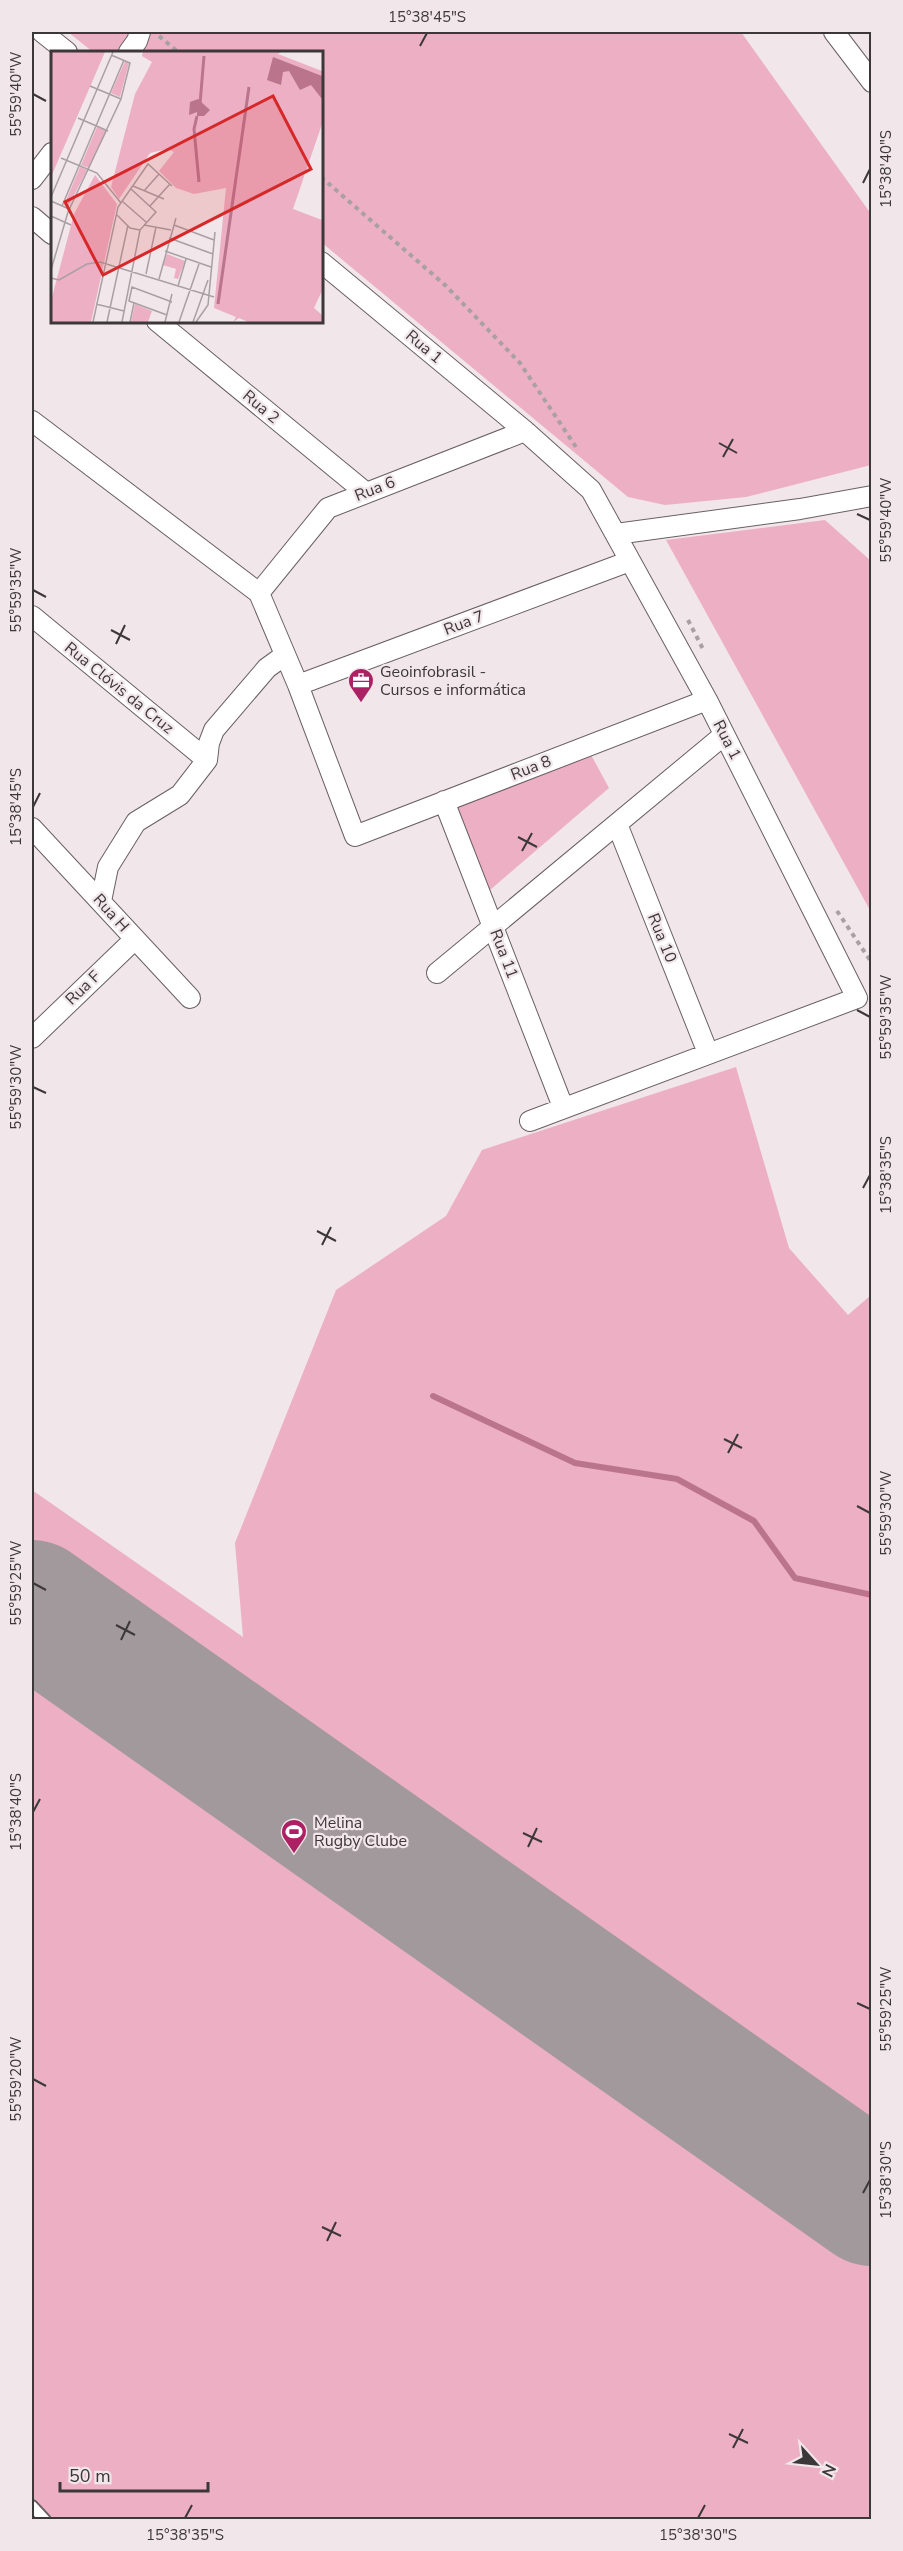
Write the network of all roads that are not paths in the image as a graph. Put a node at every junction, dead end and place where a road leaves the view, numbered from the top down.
1 (42, 32) edge
2 (140, 32) edge
3 (834, 32) edge
4 (66, 51) edge
5 (130, 51) edge
6 (872, 82) edge
7 (51, 154) edge
8 (32, 179) edge
9 (32, 217) edge
10 (51, 233) edge
11 (322, 263) edge
12 (159, 322) edge
13 (32, 421) edge
14 (525, 431) junction
15 (365, 492) junction
16 (872, 496) edge
17 (616, 534) junction
18 (630, 561) junction
19 (259, 593) junction
20 (32, 616) edge
21 (285, 655) junction
22 (298, 685) junction
23 (707, 700) junction
24 (724, 735) junction
25 (207, 760) junction
26 (444, 801) junction
27 (617, 824) junction
28 (33, 832) edge
29 (101, 900) junction
30 (493, 926) junction
31 (135, 939) junction
32 (437, 973) dead end
33 (190, 998) dead end
34 (32, 1038) edge
35 (708, 1053) junction
36 (563, 1107) junction
37 (530, 1120) dead end
38 (32, 2506) edge
39 (45, 2520) edge

1 - 4 street
2 - 5 street
3 - 6 street
7 - 8 street
9 - 10 street
11 - 14 street, Rua 1
12 - 15 street, Rua 2
13 - 19 street
14 - 15 street, Rua 6
14 - 17 street, Rua 1
15 - 19 street, Rua 6
16 - 17 street
17 - 18 street, Rua 1
18 - 22 street, Rua 7
18 - 23 street, Rua 1
19 - 21 street
20 - 25 street, Rua Clóvis da Cruz
21 - 22 street
21 - 25 street
22 - 26 street, Rua 8
23 - 24 street, Rua 1
23 - 26 street, Rua 8
24 - 27 street
24 - 35 street, Rua 1
25 - 29 street
26 - 30 street, Rua 11
27 - 30 street
27 - 35 street, Rua 10
28 - 29 street, Rua H
29 - 31 street, Rua H
30 - 32 street
30 - 36 street, Rua 11
31 - 33 street, Rua H
31 - 34 street, Rua F
35 - 36 street, Rua 1
36 - 37 street, Rua 1
38 - 39 lane

